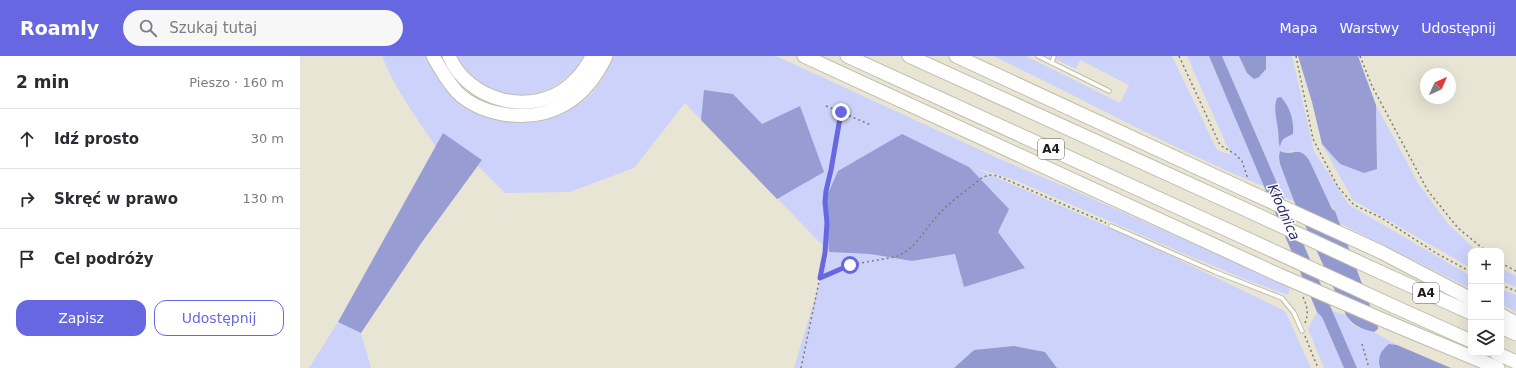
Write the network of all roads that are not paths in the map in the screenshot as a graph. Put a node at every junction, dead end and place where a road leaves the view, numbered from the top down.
1 (434, 56) edge
2 (449, 56) edge
3 (592, 56) edge
4 (606, 56) edge
5 (804, 56) edge
6 (847, 56) edge
7 (909, 56) edge
8 (956, 56) edge
9 (964, 56) edge
10 (1038, 56) edge
11 (1054, 56) edge
12 (1052, 63) junction
13 (984, 69) junction
14 (1109, 91) dead end
15 (1112, 226) road end
16 (1468, 297) edge
17 (1468, 312) edge
18 (1504, 317) edge
19 (1516, 323) edge
20 (1504, 328) edge
21 (1302, 331) road end
22 (1516, 334) edge
23 (1468, 341) edge
24 (1503, 356) edge
25 (1516, 362) edge
26 (1498, 368) edge

1 - 4 highway
2 - 3 highway
5 - 26 highway, bridge
6 - 23 highway, A4, bridge
7 - 17 highway, A4, bridge
8 - 13 highway
9 - 13 highway
10 - 12 lane
11 - 12 lane
12 - 14 lane
13 - 16 highway, bridge
15 - 21 lane
18 - 19 highway
20 - 22 highway
24 - 25 highway

